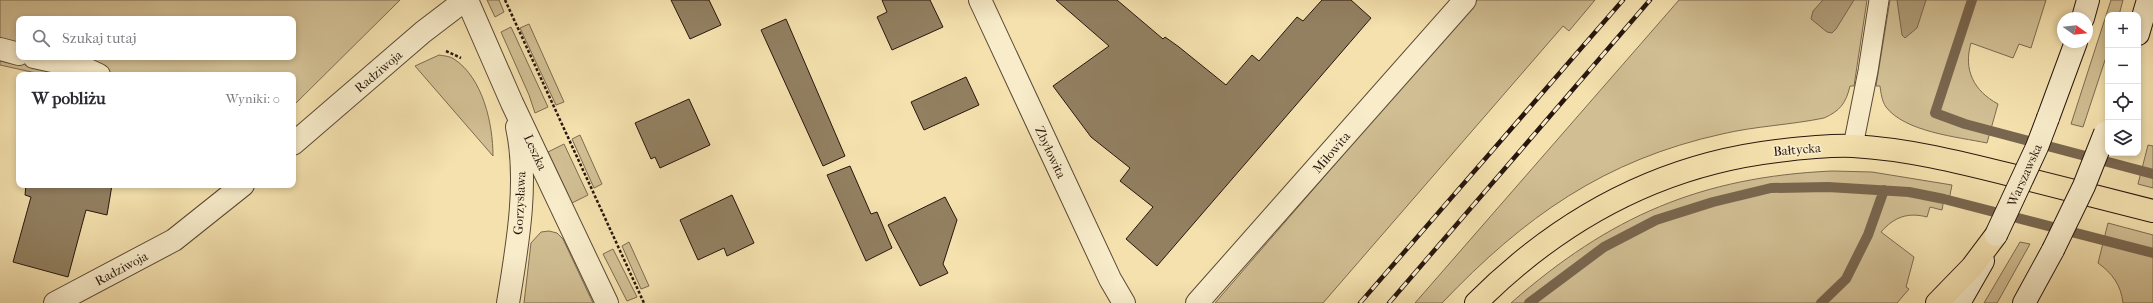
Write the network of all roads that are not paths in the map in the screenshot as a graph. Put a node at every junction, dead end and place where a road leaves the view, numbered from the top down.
1 (466, 0) edge
2 (980, 0) edge
3 (1465, 0) edge
4 (1879, 0) edge
5 (2088, 0) edge
6 (2148, 0) edge
7 (2085, 12) edge
8 (2141, 24) edge
9 (2074, 48) edge
10 (0, 49) edge
11 (16, 53) edge
12 (48, 60) edge
13 (93, 72) edge
14 (512, 103) junction
15 (2105, 134) edge
16 (296, 141) edge
17 (1853, 146) junction
18 (239, 188) edge
19 (2153, 211) edge
20 (1996, 235) junction
21 (55, 303) edge
22 (508, 303) edge
23 (607, 303) edge
24 (1124, 303) edge
25 (1197, 303) edge
26 (1476, 303) edge
27 (1937, 303) edge
28 (1959, 303) edge
29 (2024, 303) edge

1 - 14 street, Leszka
1 - 16 street, Radziwoja
2 - 24 street, Zbyłowita
3 - 25 street, Miłowita
4 - 17 lane
5 - 7 street
6 - 8 street
9 - 20 street, Warszawska, bridge
10 - 11 street
12 - 13 street
14 - 22 street, Gorzysława
14 - 23 street, Leszka
15 - 29 street, bridge
17 - 19 main road, Bałtycka
17 - 26 main road, Bałtycka
18 - 21 street, Radziwoja
20 - 27 main road
20 - 28 street, Warszawska

